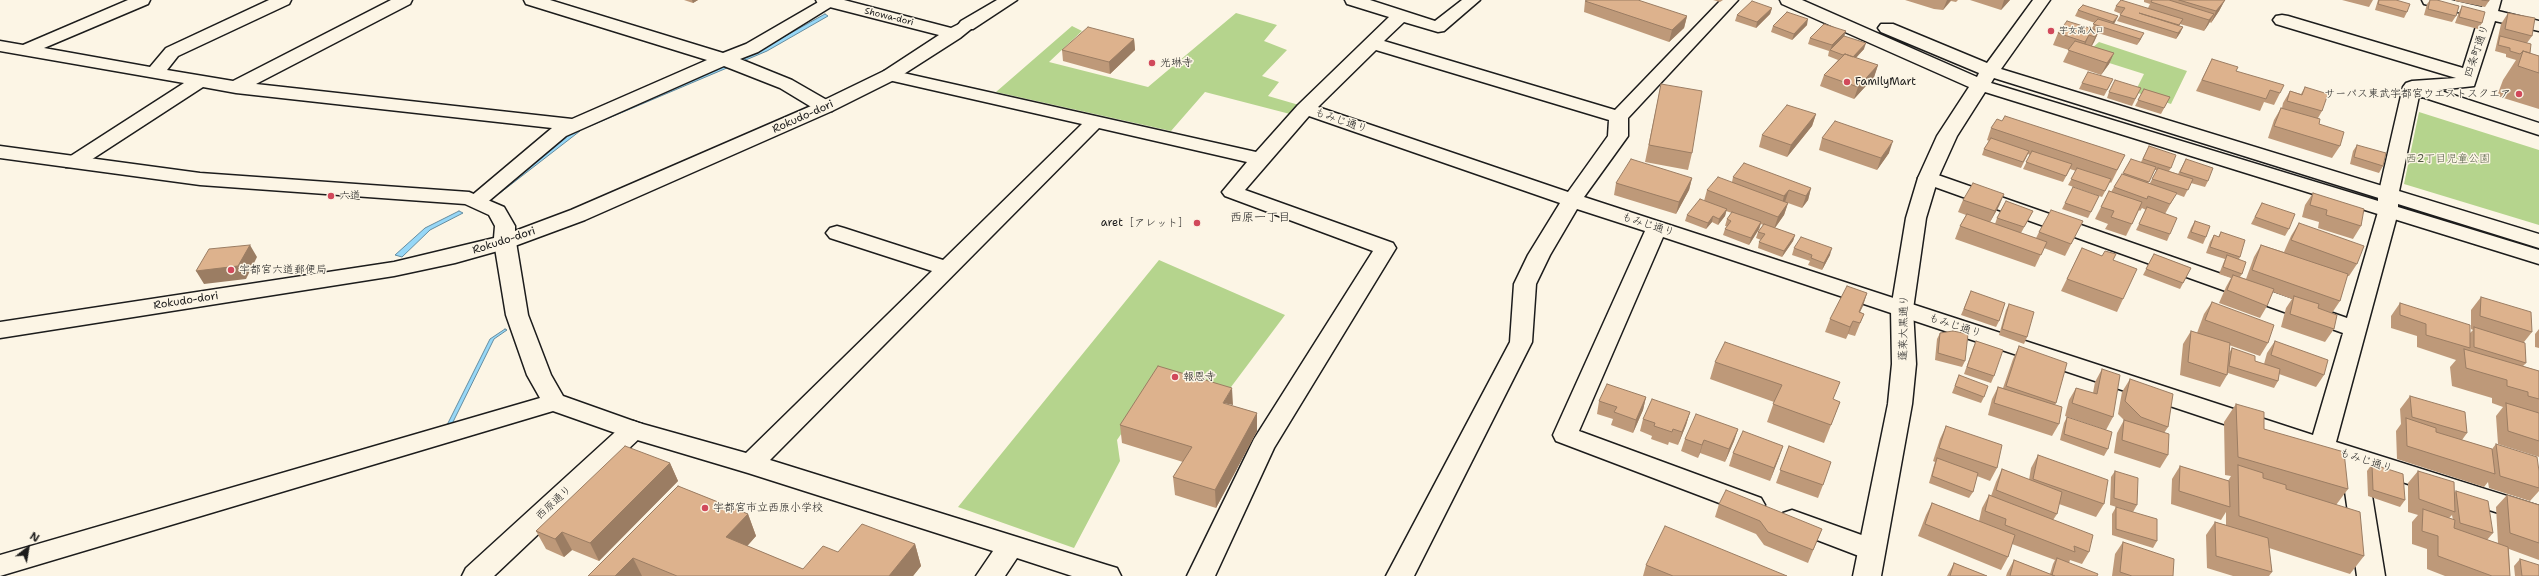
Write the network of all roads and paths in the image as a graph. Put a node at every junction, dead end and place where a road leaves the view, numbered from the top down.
1 (142, 0) edge
2 (283, 0) edge
3 (404, 0) edge
4 (532, 0) edge
5 (864, 0) edge
6 (1009, 0) edge
7 (1353, 0) edge
8 (1472, 0) edge
9 (1730, 0) edge
10 (1788, 0) edge
11 (1822, 0) edge
12 (2042, 0) edge
13 (2430, 0) edge
14 (830, 1) edge
15 (2491, 7) edge
16 (1402, 15) junction
17 (2282, 20) dead end
18 (2539, 26) edge
19 (1438, 27) junction
20 (960, 30) junction
21 (1372, 42) junction
22 (0, 46) edge
23 (25, 50) junction
24 (1412, 54) junction
25 (723, 59) junction
26 (154, 73) junction
27 (890, 75) junction
28 (2470, 76) junction
29 (1984, 78) junction
30 (200, 81) junction
31 (236, 87) junction
32 (2412, 87) junction
33 (825, 108) junction
34 (1305, 109) junction
35 (1619, 117) junction
36 (1096, 121) junction
37 (573, 125) junction
38 (2539, 129) edge
39 (0, 152) edge
40 (1260, 159) junction
41 (73, 163) junction
42 (1928, 178) junction
43 (1572, 200) junction
44 (477, 201) junction
45 (2388, 204) junction
46 (1657, 228) junction
47 (837, 233) dead end
48 (2539, 241) edge
49 (505, 242) junction
50 (2539, 257) edge
51 (947, 269) junction
52 (1902, 309) junction
53 (2353, 328) junction
54 (0, 330) edge
55 (554, 402) junction
56 (633, 430) junction
57 (2322, 447) junction
58 (2353, 457) junction
59 (752, 464) junction
60 (2539, 516) edge
61 (1011, 546) junction
62 (1872, 550) junction
63 (0, 566) edge
64 (476, 576) edge
65 (990, 576) edge
66 (1107, 576) edge
67 (1201, 576) edge
68 (1400, 576) edge
69 (1867, 576) edge
70 (2371, 576) edge

1 - 23 street
2 - 26 street
3 - 31 street
4 - 25 street
5 - 20 street, Showa-dori
6 - 20 street, Rokudo-dori
7 - 16 street
8 - 19 street
9 - 35 street
10 - 29 street
11 - 29 street
12 - 29 street, 蓬莱大黒通り
13 - 15 street
14 - 20 street, Showa-dori
14 - 25 street
15 - 18 street
15 - 28 street, 四条町通り
16 - 19 street
16 - 21 street
17 - 28 street
19 - 24 street
20 - 27 street, Rokudo-dori
21 - 24 street
21 - 34 street
22 - 23 street
23 - 26 street
24 - 35 street
25 - 33 street
25 - 37 street
26 - 30 street
27 - 33 street, Rokudo-dori
27 - 36 street
28 - 32 street, 四条町通り
29 - 42 street, 蓬莱大黒通り
29 - 45 street
30 - 31 street
30 - 41 street
31 - 37 street
32 - 38 street
32 - 45 street
33 - 49 street, Rokudo-dori
34 - 40 street
34 - 43 street, もみじ通り
35 - 43 street
36 - 40 street
36 - 51 street
37 - 44 street
39 - 41 street
40 - 67 street
41 - 44 street
42 - 52 street, 蓬莱大黒通り
42 - 53 street
43 - 46 street, もみじ通り
43 - 68 street
44 - 49 street
45 - 48 street
45 - 50 street
45 - 53 street
46 - 52 street, もみじ通り
46 - 62 street
47 - 51 street
49 - 54 street, Rokudo-dori
49 - 55 street
51 - 59 street
52 - 57 street, もみじ通り
52 - 62 street, 蓬莱大黒通り
53 - 57 street
55 - 56 street
55 - 63 street
56 - 59 street
56 - 64 street, 西原通り
57 - 58 street, もみじ通り
58 - 60 street, もみじ通り
58 - 70 street
59 - 61 street
61 - 65 street
61 - 66 street
62 - 69 street, 蓬莱大黒通り

